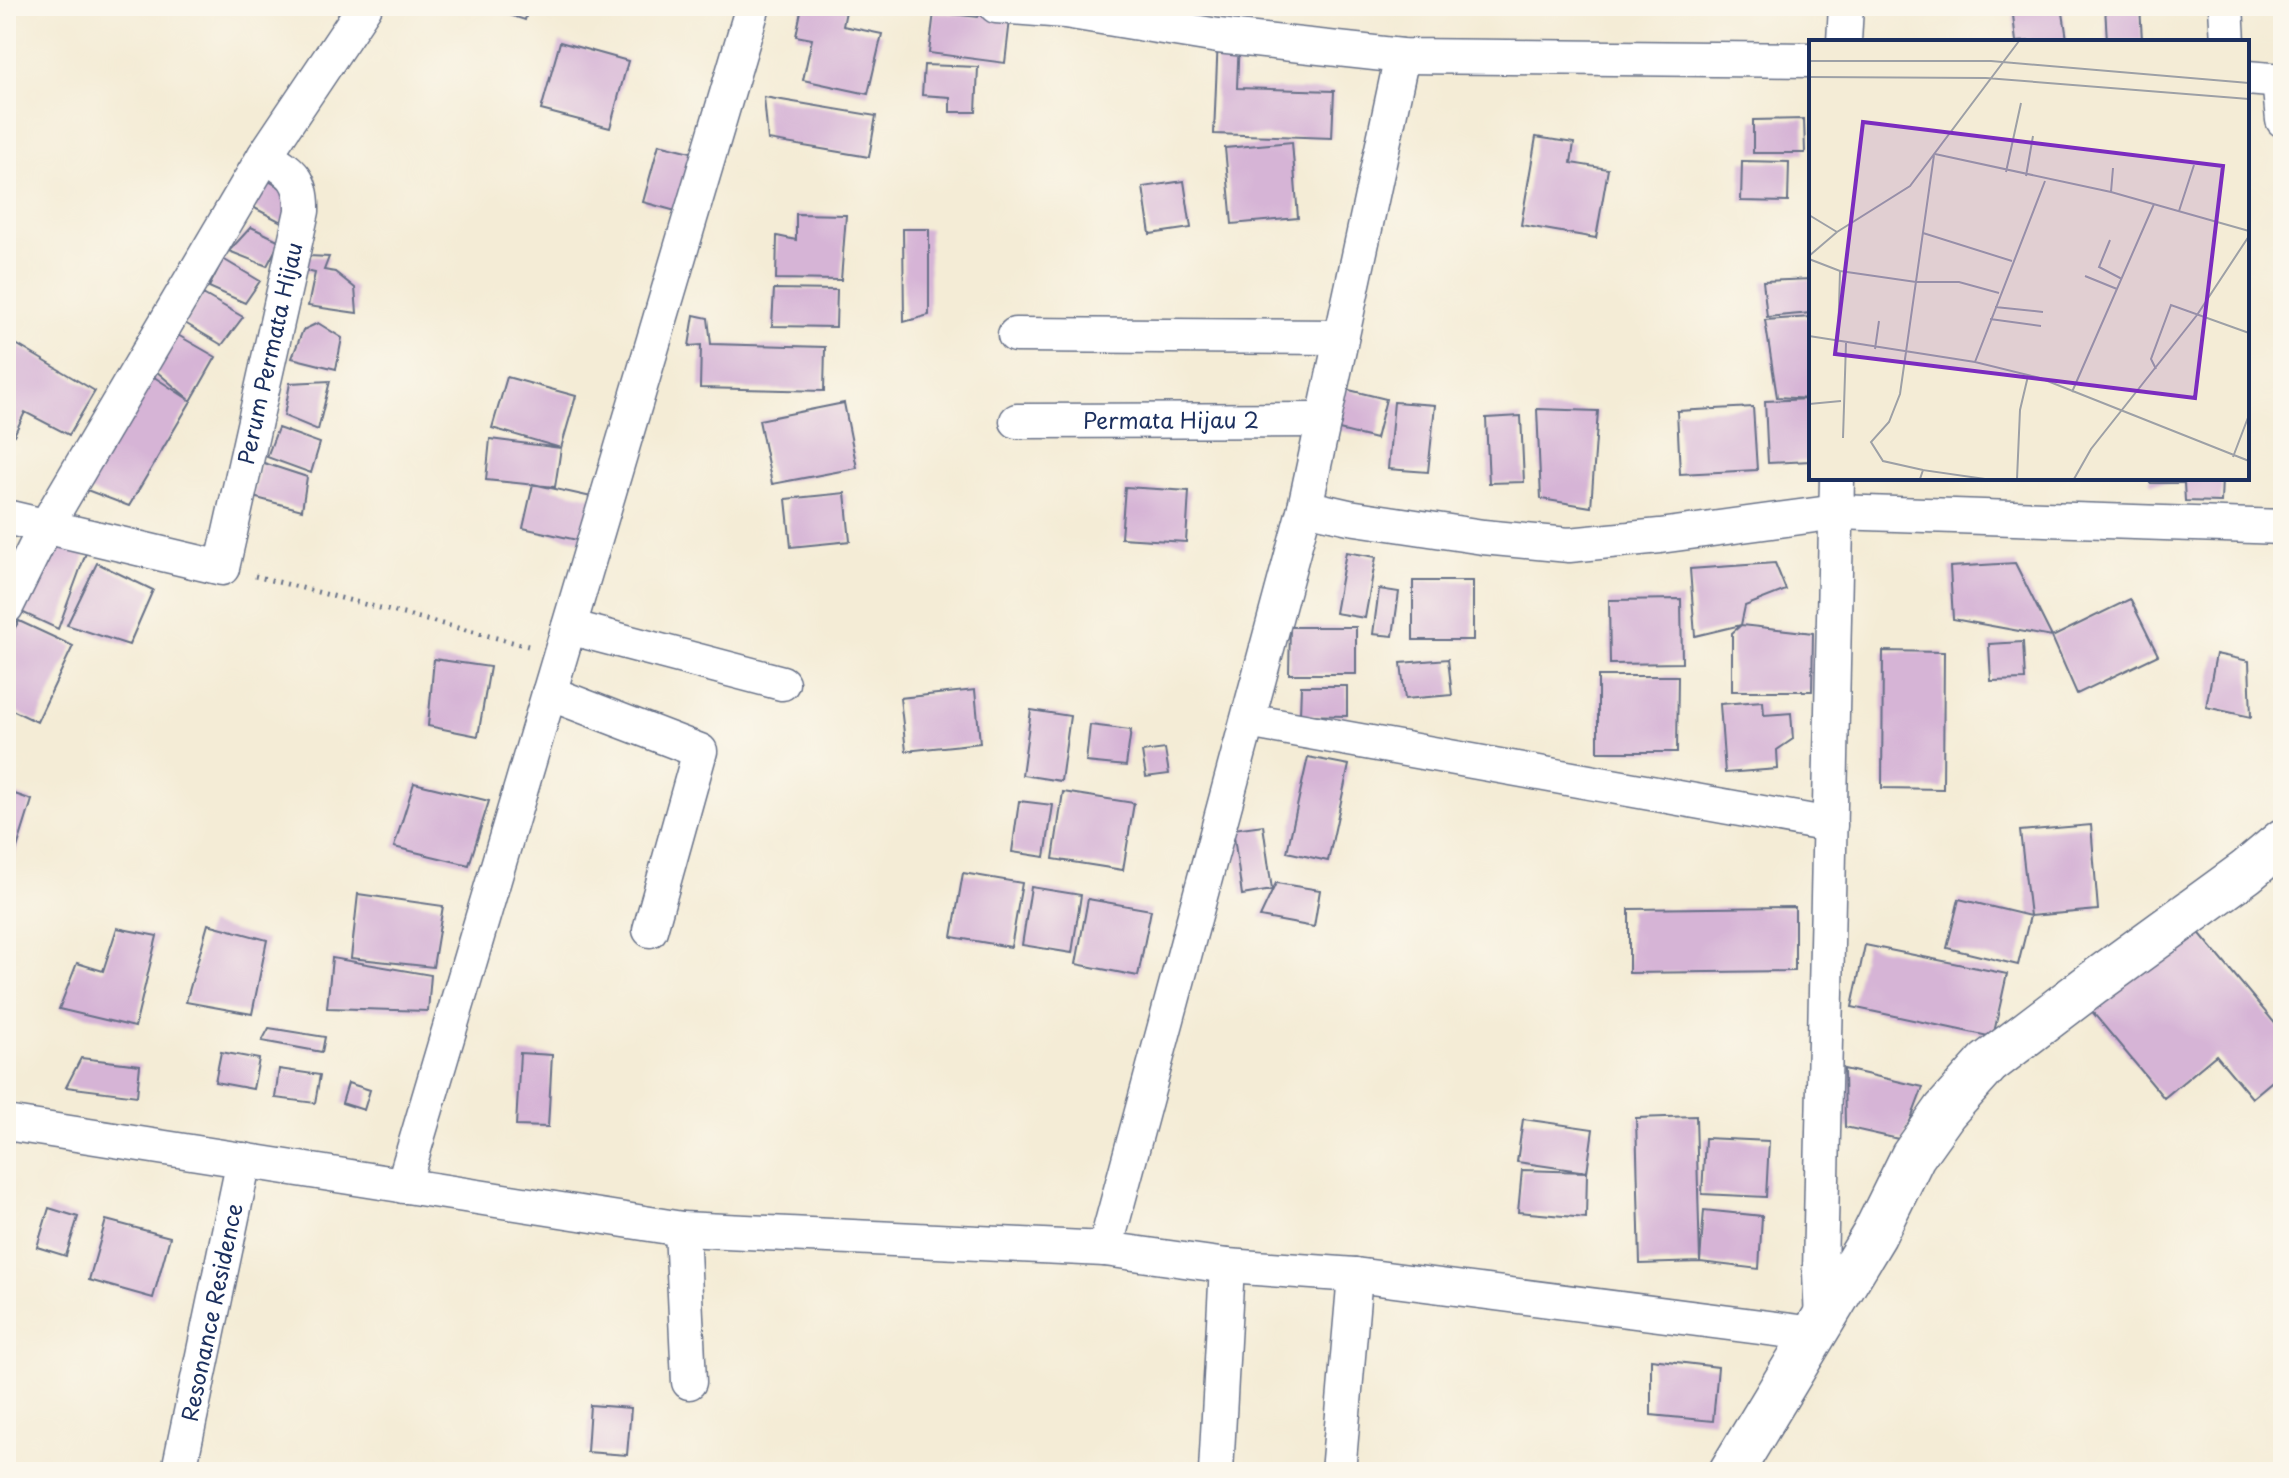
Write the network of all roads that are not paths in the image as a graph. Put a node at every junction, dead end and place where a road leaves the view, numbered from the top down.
1 (365, 6) edge
2 (753, 6) edge
3 (996, 6) edge
4 (1846, 6) edge
5 (2226, 6) edge
6 (1065, 9) edge
7 (1844, 40) edge
8 (2228, 40) edge
9 (1402, 56) junction
10 (1809, 60) edge
11 (2270, 80) edge
12 (2283, 120) edge
13 (265, 155) junction
14 (1015, 335) dead end
15 (1341, 337) junction
16 (1324, 420) junction
17 (1017, 421) dead end
18 (1837, 480) edge
19 (1305, 507) junction
20 (1837, 512) junction
21 (6, 517) edge
22 (46, 526) junction
23 (2283, 527) edge
24 (6, 607) edge
25 (565, 640) junction
26 (782, 683) dead end
27 (549, 693) junction
28 (1248, 721) junction
29 (1830, 825) junction
30 (2283, 841) edge
31 (650, 930) dead end
32 (6, 1123) edge
33 (244, 1160) junction
34 (403, 1186) junction
35 (682, 1229) junction
36 (1105, 1249) junction
37 (1227, 1266) junction
38 (1355, 1275) junction
39 (1819, 1328) junction
40 (689, 1382) dead end
41 (180, 1465) dead end
42 (1216, 1472) edge
43 (1338, 1472) edge
44 (1731, 1472) edge

1 - 13 street
2 - 25 street
3 - 6 street
4 - 7 street
5 - 8 street
6 - 9 street
9 - 10 street
9 - 15 street
11 - 12 street
13 - 22 street
13 - 22 street, Perum Permata Hijau
14 - 15 street
15 - 16 street
16 - 17 street, Permata Hijau 2
16 - 19 street
18 - 20 street
19 - 20 street
19 - 28 street
20 - 23 street
20 - 29 street
21 - 22 street
22 - 24 street
25 - 26 street
25 - 27 street
27 - 31 street
27 - 34 street
28 - 29 street
28 - 36 street
29 - 39 street
30 - 39 main road
32 - 33 street
33 - 34 street
33 - 41 street, Resonance Residence
34 - 35 street
35 - 36 street
35 - 40 street
36 - 37 street
37 - 38 street
37 - 42 street
38 - 39 street
38 - 43 street
39 - 44 main road

